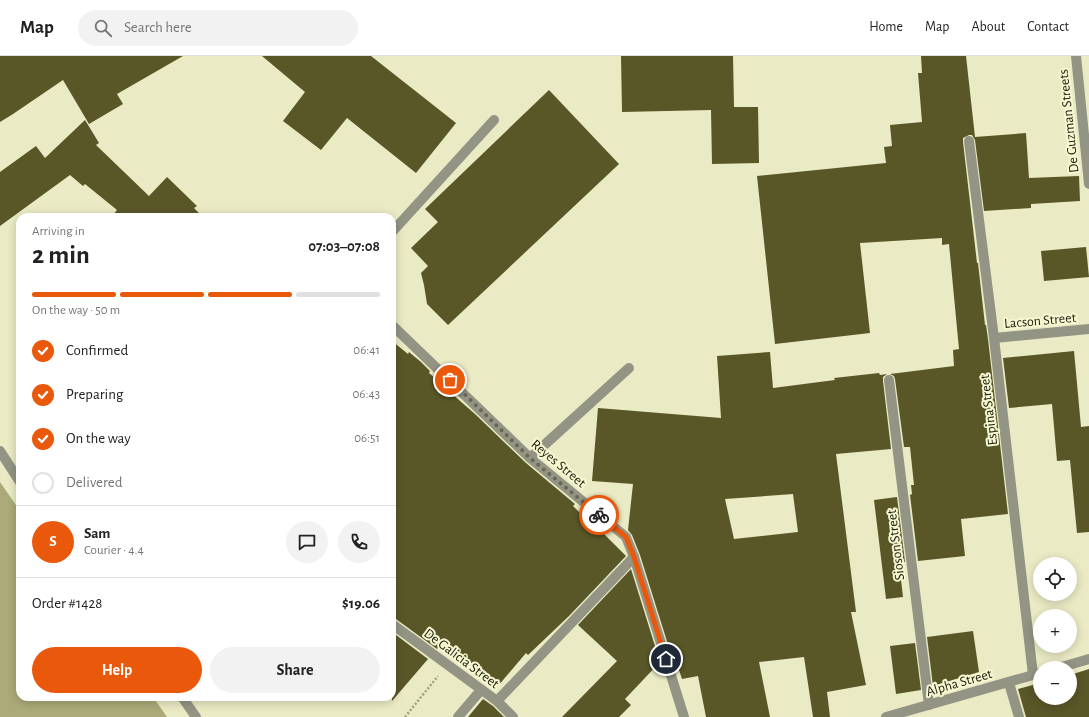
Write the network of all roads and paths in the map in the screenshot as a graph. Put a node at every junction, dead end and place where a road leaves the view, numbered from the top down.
1 (1076, 56) edge
2 (494, 120) dead end
3 (969, 141) dead end
4 (1089, 184) edge
5 (396, 228) edge
6 (396, 329) edge
7 (1089, 329) edge
8 (994, 338) junction
9 (629, 368) dead end
10 (889, 380) dead end
11 (0, 451) edge
12 (530, 458) junction
13 (16, 476) edge
14 (634, 557) junction
15 (396, 627) edge
16 (1089, 659) edge
17 (1035, 661) edge
18 (1077, 662) edge
19 (447, 665) junction
20 (1033, 675) edge
21 (1009, 683) junction
22 (481, 690) junction
23 (185, 701) edge
24 (497, 701) junction
25 (929, 705) junction
26 (196, 717) edge
27 (404, 717) edge
28 (458, 717) edge
29 (513, 717) edge
30 (684, 717) edge
31 (886, 717) edge
32 (1019, 717) edge

1 - 4 street, De Guzman Streets
2 - 5 street
3 - 8 street, Espina Street
6 - 12 street, Reyes Street
7 - 8 street, Lacson Street
8 - 17 street, Espina Street
9 - 12 street
10 - 25 street, Sioson Street
11 - 13 street
12 - 14 street, Reyes Street
14 - 24 street
14 - 30 street, Reyes Street
15 - 19 street, De Galicia Street
16 - 18 street
19 - 22 street, De Galicia Street
19 - 27 path
20 - 21 street, Alpha Street
21 - 25 street, Alpha Street
21 - 32 street
22 - 24 street, De Galicia Street
22 - 28 street
23 - 26 street
24 - 29 street, De Galicia Street
25 - 31 street, Alpha Street

